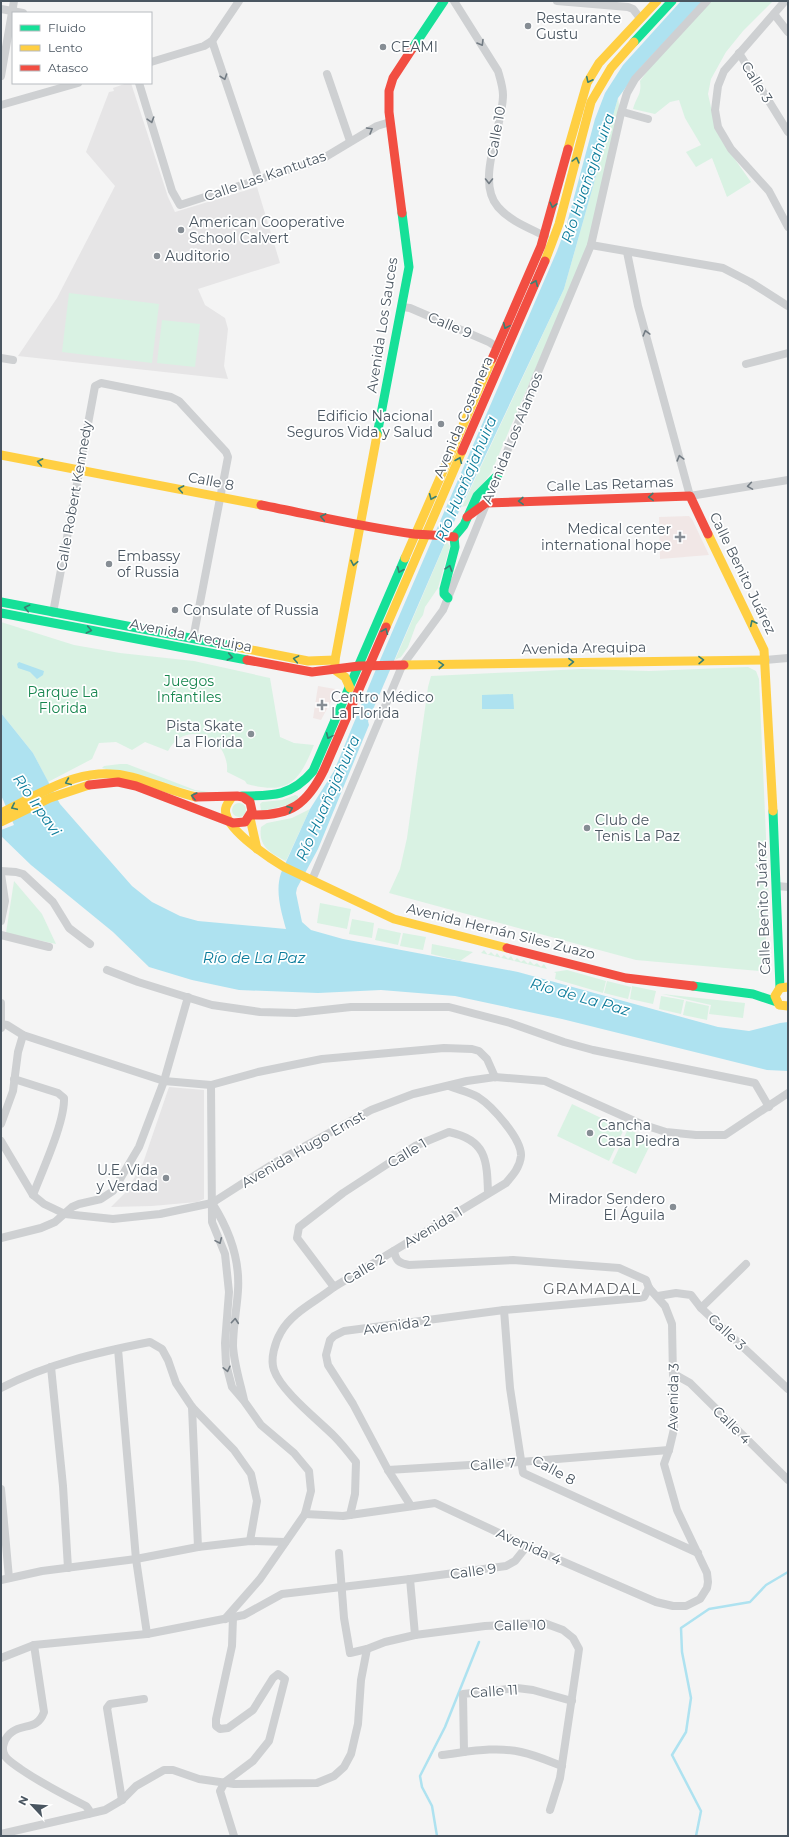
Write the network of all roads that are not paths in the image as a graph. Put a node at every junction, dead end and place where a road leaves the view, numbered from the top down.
1 (14, 1) edge
2 (239, 1) edge
3 (454, 1) edge
4 (461, 1) edge
5 (557, 1) edge
6 (657, 1) edge
7 (672, 1) edge
8 (707, 1) edge
9 (785, 1) edge
10 (441, 3) edge
11 (1, 10) edge
12 (460, 10) junction
13 (12, 11) junction
14 (18, 12) edge
15 (774, 14) junction
16 (640, 18) junction
17 (788, 32) edge
18 (212, 40) junction
19 (739, 53) junction
20 (152, 62) edge
21 (327, 74) dead end
22 (1, 76) edge
23 (74, 84) edge
24 (139, 84) edge
25 (592, 102) junction
26 (1, 105) edge
27 (623, 112) junction
28 (648, 119) dead end
29 (390, 122) junction
30 (788, 132) edge
31 (350, 141) junction
32 (259, 180) junction
33 (788, 227) edge
34 (544, 236) junction
35 (591, 245) junction
36 (627, 252) junction
37 (788, 306) edge
38 (402, 307) junction
39 (497, 347) junction
40 (788, 353) edge
41 (1, 358) edge
42 (13, 360) dead end
43 (746, 364) dead end
44 (1, 455) edge
45 (78, 470) junction
46 (498, 475) junction
47 (788, 480) edge
48 (220, 496) junction
49 (690, 496) junction
50 (486, 503) junction
51 (467, 517) junction
52 (361, 524) junction
53 (416, 534) junction
54 (431, 534) junction
55 (451, 536) junction
56 (448, 598) junction
57 (1, 602) edge
58 (1, 613) edge
59 (53, 613) junction
60 (51, 623) junction
61 (193, 639) junction
62 (191, 649) junction
63 (788, 658) edge
64 (765, 660) junction
65 (335, 665) junction
66 (359, 666) junction
67 (402, 666) junction
68 (373, 667) junction
69 (350, 688) junction
70 (54, 793) junction
71 (237, 797) junction
72 (1, 813) edge
73 (251, 816) junction
74 (1, 822) edge
75 (229, 822) junction
76 (257, 849) junction
77 (1, 871) edge
78 (1, 874) edge
79 (312, 880) junction
80 (777, 886) junction
81 (788, 887) edge
82 (1, 921) edge
83 (1, 935) edge
84 (90, 944) dead end
85 (49, 947) dead end
86 (107, 970) dead end
87 (782, 988) edge
88 (753, 994) junction
89 (188, 997) junction
90 (777, 1002) junction
91 (1, 1003) edge
92 (788, 1007) edge
93 (3, 1026) edge
94 (23, 1035) junction
95 (496, 1077) junction
96 (14, 1079) junction
97 (164, 1081) junction
98 (211, 1085) junction
99 (449, 1086) junction
100 (788, 1093) edge
101 (769, 1107) junction
102 (1, 1124) edge
103 (1, 1140) edge
104 (488, 1193) junction
105 (33, 1195) junction
106 (212, 1203) junction
107 (65, 1214) junction
108 (299, 1227) joint
109 (1, 1238) edge
110 (394, 1251) junction
111 (746, 1264) dead end
112 (334, 1287) junction
113 (649, 1288) junction
114 (658, 1296) junction
115 (701, 1308) junction
116 (504, 1310) junction
117 (118, 1348) junction
118 (51, 1367) junction
119 (674, 1374) junction
120 (1, 1388) edge
121 (788, 1389) edge
122 (192, 1407) junction
123 (669, 1450) junction
124 (520, 1462) junction
125 (388, 1470) junction
126 (788, 1480) edge
127 (1, 1489) edge
128 (410, 1506) junction
129 (305, 1514) junction
130 (350, 1515) junction
131 (250, 1541) junction
132 (285, 1542) junction
133 (527, 1546) junction
134 (198, 1548) junction
135 (339, 1553) dead end
136 (698, 1553) junction
137 (136, 1559) junction
138 (68, 1568) junction
139 (5, 1579) edge
140 (410, 1579) junction
141 (342, 1586) junction
142 (233, 1617) junction
143 (225, 1619) junction
144 (147, 1634) junction
145 (415, 1635) junction
146 (34, 1645) junction
147 (367, 1649) junction
148 (1, 1658) edge
149 (144, 1699) dead end
150 (572, 1701) junction
151 (464, 1752) junction
152 (2, 1753) edge
153 (442, 1755) dead end
154 (562, 1766) junction
155 (225, 1782) junction
156 (122, 1800) junction
157 (550, 1810) dead end
158 (88, 1814) junction
159 (1, 1834) edge
160 (234, 1836) edge

1 - 13 street
2 - 18 street
3 - 10 main road
3 - 12 street, Calle 10
4 - 12 street
5 - 16 street
6 - 16 main road, Avenida Costanera
7 - 25 main road, Avenida Costanera
8 - 27 street, Avenida Los Alamos
9 - 15 street
10 - 29 main road, Avenida Los Sauces
11 - 13 street
12 -> 34 street, Calle 10
13 - 14 street
13 - 22 street
15 - 17 street
15 - 19 street
16 - 25 main road
16 -> 34 main road, Avenida Costanera
18 - 20 street
18 -> 32 street
19 - 30 street, Calle 3
19 - 33 street
21 - 31 street
23 - 26 street
24 -> 32 street, Calle Las Kantutas
54 -> 25 main road, Avenida Costanera
27 - 28 street
27 - 35 street, Avenida Los Alamos
31 -> 29 street, Calle Las Kantutas
29 - 38 main road, Avenida Los Sauces
31 - 32 street, Calle Las Kantutas
34 -> 39 main road, Avenida Costanera
35 - 36 street
35 - 46 street, Avenida Los Alamos
36 - 37 street
49 -> 36 street, Calle Benito Juárez
38 - 39 street, Calle 9
38 - 52 main road, Avenida Los Sauces
39 -> 53 main road, Avenida Costanera
40 - 43 street
41 - 42 street
45 -> 44 main road, Calle 8
48 -> 45 main road, Calle 8
45 - 48 street, Calle Robert Kennedy
45 - 59 street, Calle Robert Kennedy
46 - 50 street, Avenida Los Alamos
46 - 51 main road
47 -> 49 street, Calle Las Retamas
52 -> 48 main road, Calle 8
48 - 61 street
49 -> 50 main road, Calle Las Retamas
64 -> 49 main road, Calle Benito Juárez
50 - 51 main road
50 - 56 street, Avenida Los Alamos
51 - 55 main road
52 - 53 main road, Calle 8
52 -> 65 main road, Avenida Los Sauces
53 - 54 main road, Calle 8
53 -> 66 main road, Avenida Costanera
54 - 55 main road, Calle 8
68 -> 54 main road, Avenida Costanera
56 -> 55 main road
56 - 67 street, Avenida Los Alamos
59 -> 57 main road, Avenida Arequipa
58 - 60 main road, Avenida Arequipa
59 - 60 main road
59 - 61 main road, Avenida Arequipa
60 -> 62 main road, Avenida Arequipa
61 - 62 main road
65 -> 61 main road, Avenida Arequipa
62 -> 65 main road, Avenida Arequipa
63 - 64 street
67 -> 64 main road, Avenida Arequipa
64 - 80 main road, Calle Benito Juárez
65 - 66 main road, Avenida Arequipa
65 - 69 main road
66 - 68 main road, Avenida Arequipa
66 - 69 main road, Avenida Costanera
67 - 68 main road, Avenida Arequipa
67 - 79 street, Avenida Los Alamos
73 -> 68 main road, Avenida Costanera
69 -> 71 main road, Avenida Costanera
71 -> 70 main road, Avenida Costanera
70 -> 72 main road
70 - 74 main road
70 - 75 main road
71 - 73 main road
71 - 75 main road
73 - 75 main road
73 - 76 main road
75 - 76 main road, Avenida Hernán Siles Zuazo
76 - 79 main road, Avenida Hernán Siles Zuazo
77 - 84 street
78 - 82 street
79 - 88 main road, Avenida Hernán Siles Zuazo
80 - 81 street
80 - 87 main road, Calle Benito Juárez
83 - 85 street
86 - 89 street
87 - 88 main road, Avenida Hernán Siles Zuazo
87 - 90 main road, Calle Benito Juárez
88 - 90 main road, Avenida Hernán Siles Zuazo
89 - 97 street
89 - 101 street
90 - 92 main road, Avenida Hernán Siles Zuazo
91 - 93 street
93 - 94 street
94 - 96 street
94 - 97 street
95 - 98 street
95 - 99 street, Avenida Hugo Ernst
95 - 101 street, Avenida Hugo Ernst
96 - 102 street
96 - 105 street
97 - 98 street
97 - 107 street
98 - 106 street
99 - 104 street, Avenida 1
99 - 106 street, Avenida Hugo Ernst
100 - 101 street, Avenida Hugo Ernst
103 - 105 street, Avenida Hugo Ernst
104 - 108 street, Calle 1
104 - 110 street, Avenida 1
105 - 107 street, Avenida Hugo Ernst
106 - 107 street, Avenida Hugo Ernst
106 - 129 street
107 - 109 street
108 - 112 street, Calle 2
110 - 112 street, Calle 2
110 - 113 street, Avenida 1
111 - 115 street
112 - 130 street
113 - 114 street, Avenida 3
113 - 116 street, Avenida 2
114 - 115 street, Calle 3
114 - 119 street, Avenida 3
115 - 121 street, Calle 3
116 - 124 street, Calle 8
116 - 125 street, Avenida 2
117 - 118 street
117 - 122 street
117 - 137 street
118 - 120 street
118 - 138 street
119 - 123 street, Avenida 3
119 - 126 street, Calle 4
122 - 131 street
122 - 134 street
123 - 124 street, Calle 7
123 - 136 street, Avenida 3
124 - 125 street, Calle 7
124 - 136 street, Calle 8
125 - 128 street, Avenida 2
127 - 139 street
128 - 130 street, Avenida 4
128 - 133 street, Avenida 4
129 - 130 street, Avenida 4
129 - 132 street
131 - 132 street
131 - 134 street
132 - 143 street
133 - 136 street, Avenida 4
133 - 140 street, Calle 9
134 - 137 street
135 - 141 street
137 - 138 street
137 - 144 street
138 - 139 street
140 - 141 street, Calle 9
140 - 145 street
141 - 142 street, Calle 9
141 - 147 street, Calle 10
142 - 143 street, Calle 9
142 - 155 street
143 - 144 street, Calle 9
144 - 146 street, Calle 9
145 - 147 street, Calle 10
145 - 150 street, Calle 10
146 - 148 street, Calle 9
146 - 152 street
147 - 155 street
149 - 156 street
150 - 151 street, Calle 11
150 - 154 street, Calle 10
151 - 153 street
151 - 154 street
152 - 158 street
154 - 157 street, Calle 10
155 - 156 street
155 - 160 street
156 - 158 street
158 - 159 street

